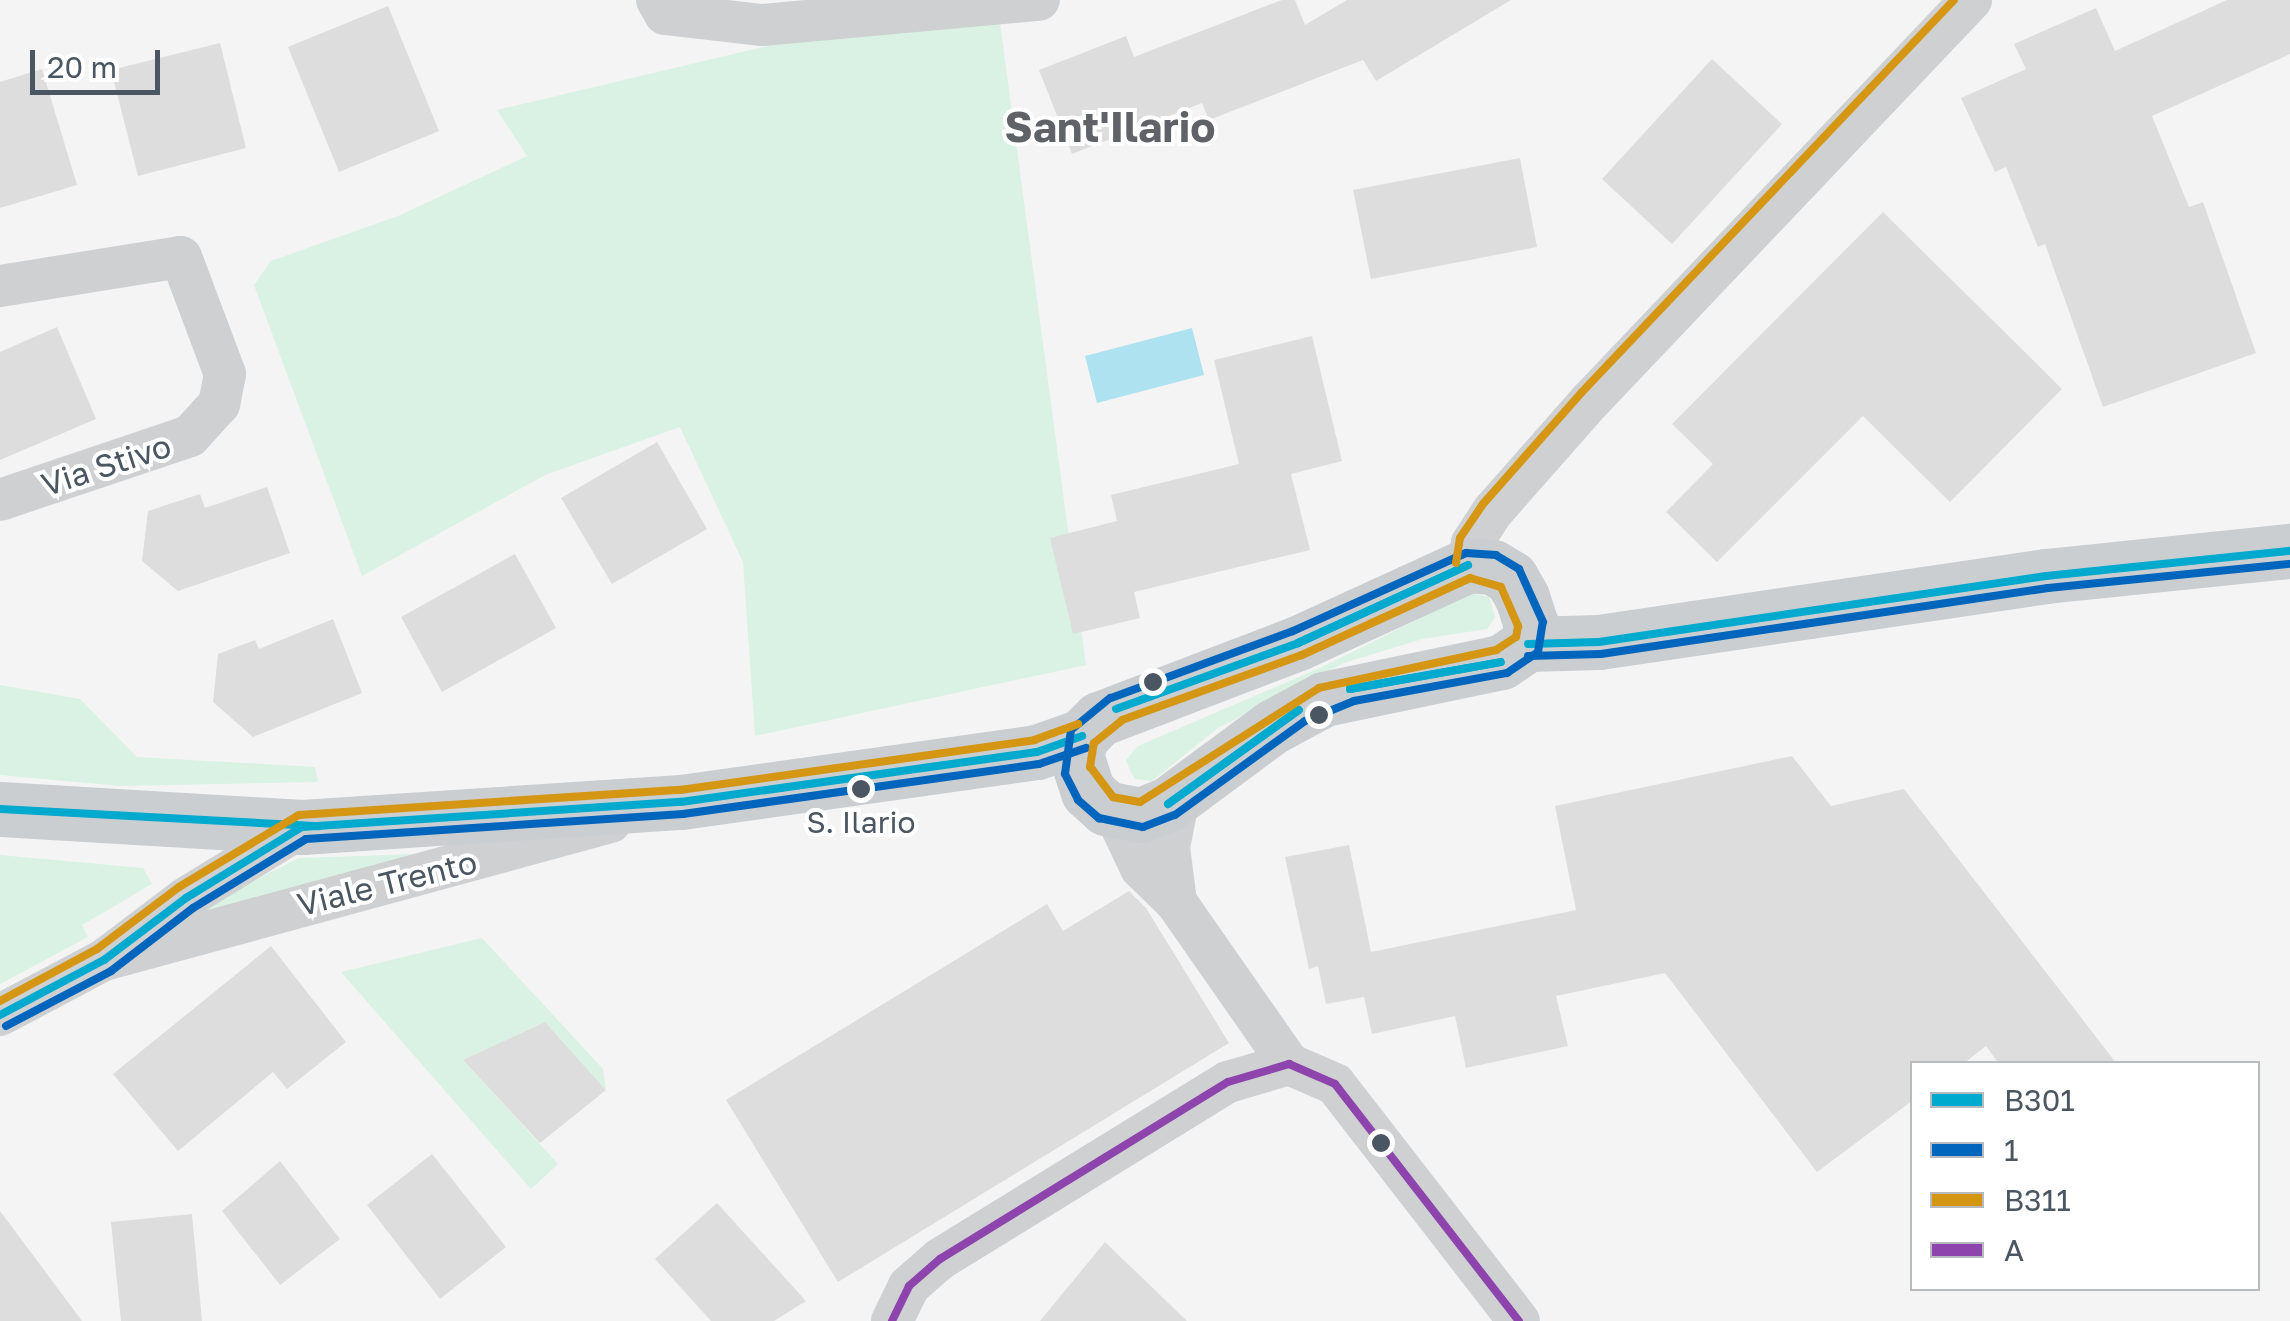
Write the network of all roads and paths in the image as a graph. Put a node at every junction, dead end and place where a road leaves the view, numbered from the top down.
1 (657, 0) edge
2 (1039, 0) edge
3 (1971, 0) edge
4 (0, 286) edge
5 (0, 500) edge
6 (2290, 552) edge
7 (1468, 565) junction
8 (1528, 644) junction
9 (1082, 736) junction
10 (1178, 797) junction
11 (681, 802) junction
12 (0, 809) edge
13 (1114, 811) junction
14 (302, 827) junction
15 (1176, 902) junction
16 (104, 960) junction
17 (0, 1015) edge
18 (1289, 1064) junction
19 (892, 1321) edge
20 (1519, 1321) edge

1 - 2 street
3 - 7 street
4 - 5 street, Via Stivo
6 - 8 main road
7 - 8 main road
7 - 9 main road, Viale Trento
8 - 10 main road
9 - 11 main road, Viale Trento
9 - 13 main road
10 - 13 main road
10 - 15 street
11 - 14 main road
11 - 16 street, Viale Trento
12 - 14 main road
13 - 15 street
14 - 16 street, Viale Trento
15 - 18 street
16 - 17 street, Viale Trento
18 - 19 street
18 - 20 street

